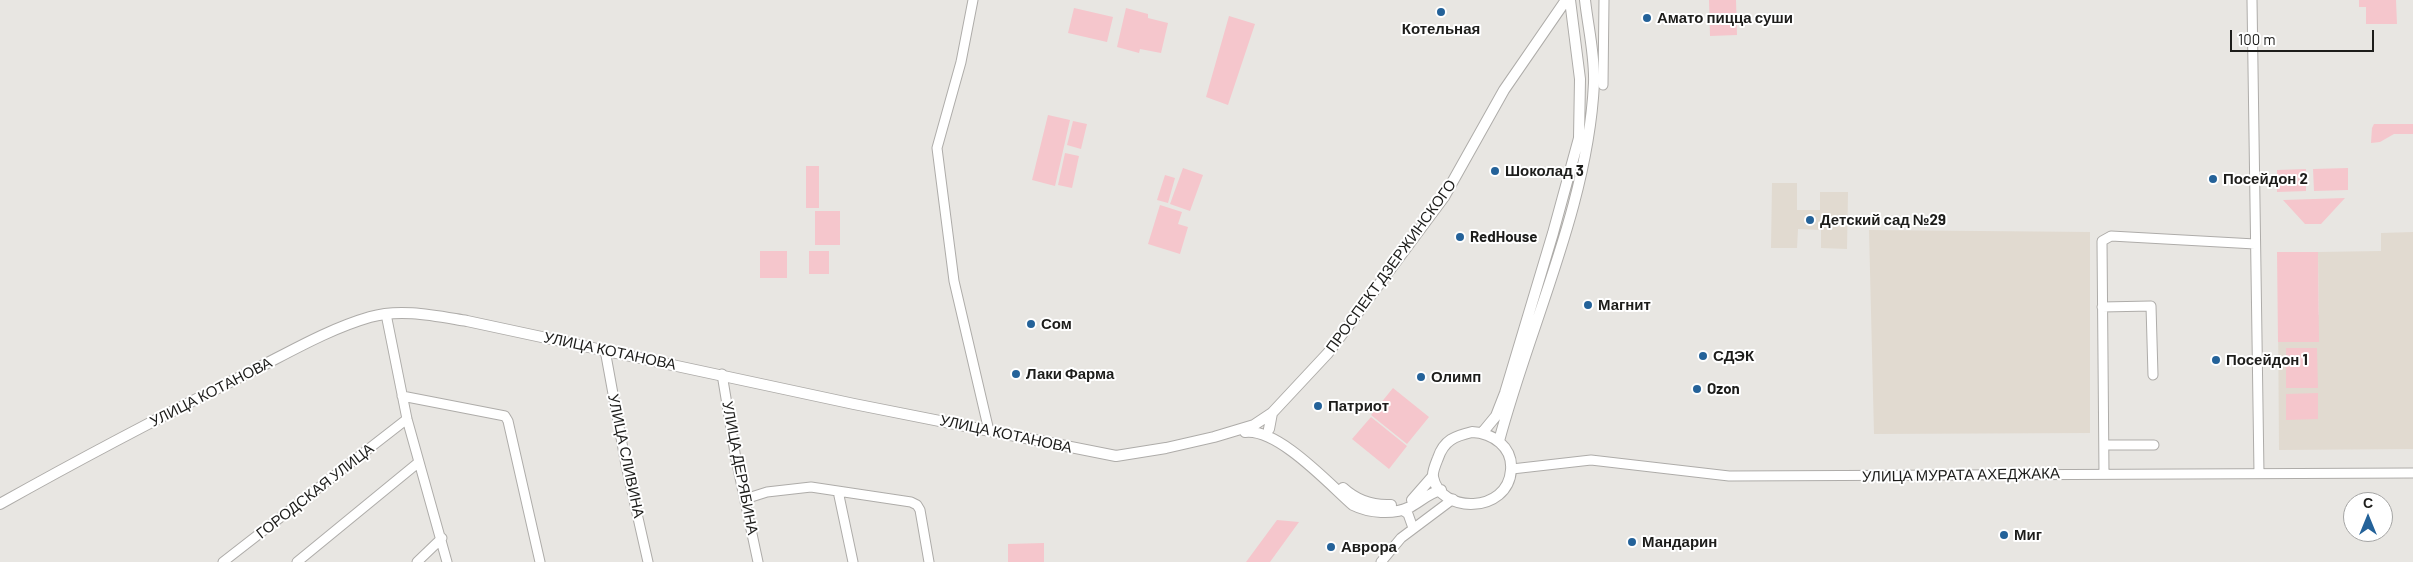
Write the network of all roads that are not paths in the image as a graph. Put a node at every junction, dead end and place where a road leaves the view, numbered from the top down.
1 (973, 0) edge
2 (1568, 0) edge
3 (1585, 0) edge
4 (1604, 0) edge
5 (2252, 0) edge
6 (1572, 12) junction
7 (1556, 16) junction
8 (1603, 85) dead end
9 (2255, 244) junction
10 (2102, 307) junction
11 (386, 314) junction
12 (605, 350) junction
13 (722, 374) junction
14 (2153, 375) dead end
15 (402, 396) junction
16 (1272, 413) junction
17 (407, 419) junction
18 (1254, 425) junction
19 (1269, 430) junction
20 (989, 431) junction
21 (1482, 432) junction
22 (1500, 441) junction
23 (2154, 445) dead end
24 (2104, 446) junction
25 (1166, 448) junction
26 (419, 462) junction
27 (1512, 469) junction
28 (2259, 473) junction
29 (2413, 473) edge
30 (2104, 474) junction
31 (1433, 476) junction
32 (1441, 490) junction
33 (838, 491) junction
34 (745, 499) junction
35 (1453, 499) junction
36 (0, 504) edge
37 (1402, 510) junction
38 (1413, 528) junction
39 (442, 538) junction
40 (224, 562) edge
41 (297, 562) edge
42 (417, 562) edge
43 (447, 562) edge
44 (540, 562) edge
45 (648, 562) edge
46 (758, 562) edge
47 (852, 562) edge
48 (929, 562) edge
49 (1381, 562) edge

1 - 20 street
2 - 6 street
2 - 7 street, ПРОСПЕКТ ДЗЕРЖИНСКОГО
3 - 22 street
4 - 8 street
5 - 9 street
6 - 7 street
6 - 21 street
7 - 16 street, ПРОСПЕКТ ДЗЕРЖИНСКОГО
9 - 10 street
9 - 28 street
10 - 14 street
10 - 24 street
11 - 12 street, УЛИЦА КОТАНОВА
11 - 15 street
11 - 36 street, УЛИЦА КОТАНОВА
12 - 13 street, УЛИЦА КОТАНОВА
12 - 45 street, УЛИЦА СЛИВИНА
13 - 20 street, УЛИЦА КОТАНОВА
13 - 34 street, УЛИЦА ДЕРЯБИНА
15 - 17 street
15 - 44 street
16 - 18 street, ПРОСПЕКТ ДЗЕРЖИНСКОГО
16 - 19 street
17 - 26 street
17 - 40 street, ГОРОДСКАЯ УЛИЦА
18 - 19 street
18 - 25 street, УЛИЦА КОТАНОВА
19 - 31 street
20 - 25 street, УЛИЦА КОТАНОВА
21 - 22 street
21 - 31 street
22 - 27 street
23 - 24 street
24 - 30 street
25 - 37 street
26 - 39 street
26 - 41 street
27 - 30 street, УЛИЦА МУРАТА АХЕДЖАКА
27 - 35 street
28 - 29 street, УЛИЦА МУРАТА АХЕДЖАКА
28 - 30 street, УЛИЦА МУРАТА АХЕДЖАКА
31 - 32 street
32 - 35 street
32 - 37 street
33 - 34 street
33 - 47 street
33 - 48 street
34 - 46 street, УЛИЦА ДЕРЯБИНА
35 - 38 street
37 - 38 street
38 - 49 street
39 - 42 street
39 - 43 street

